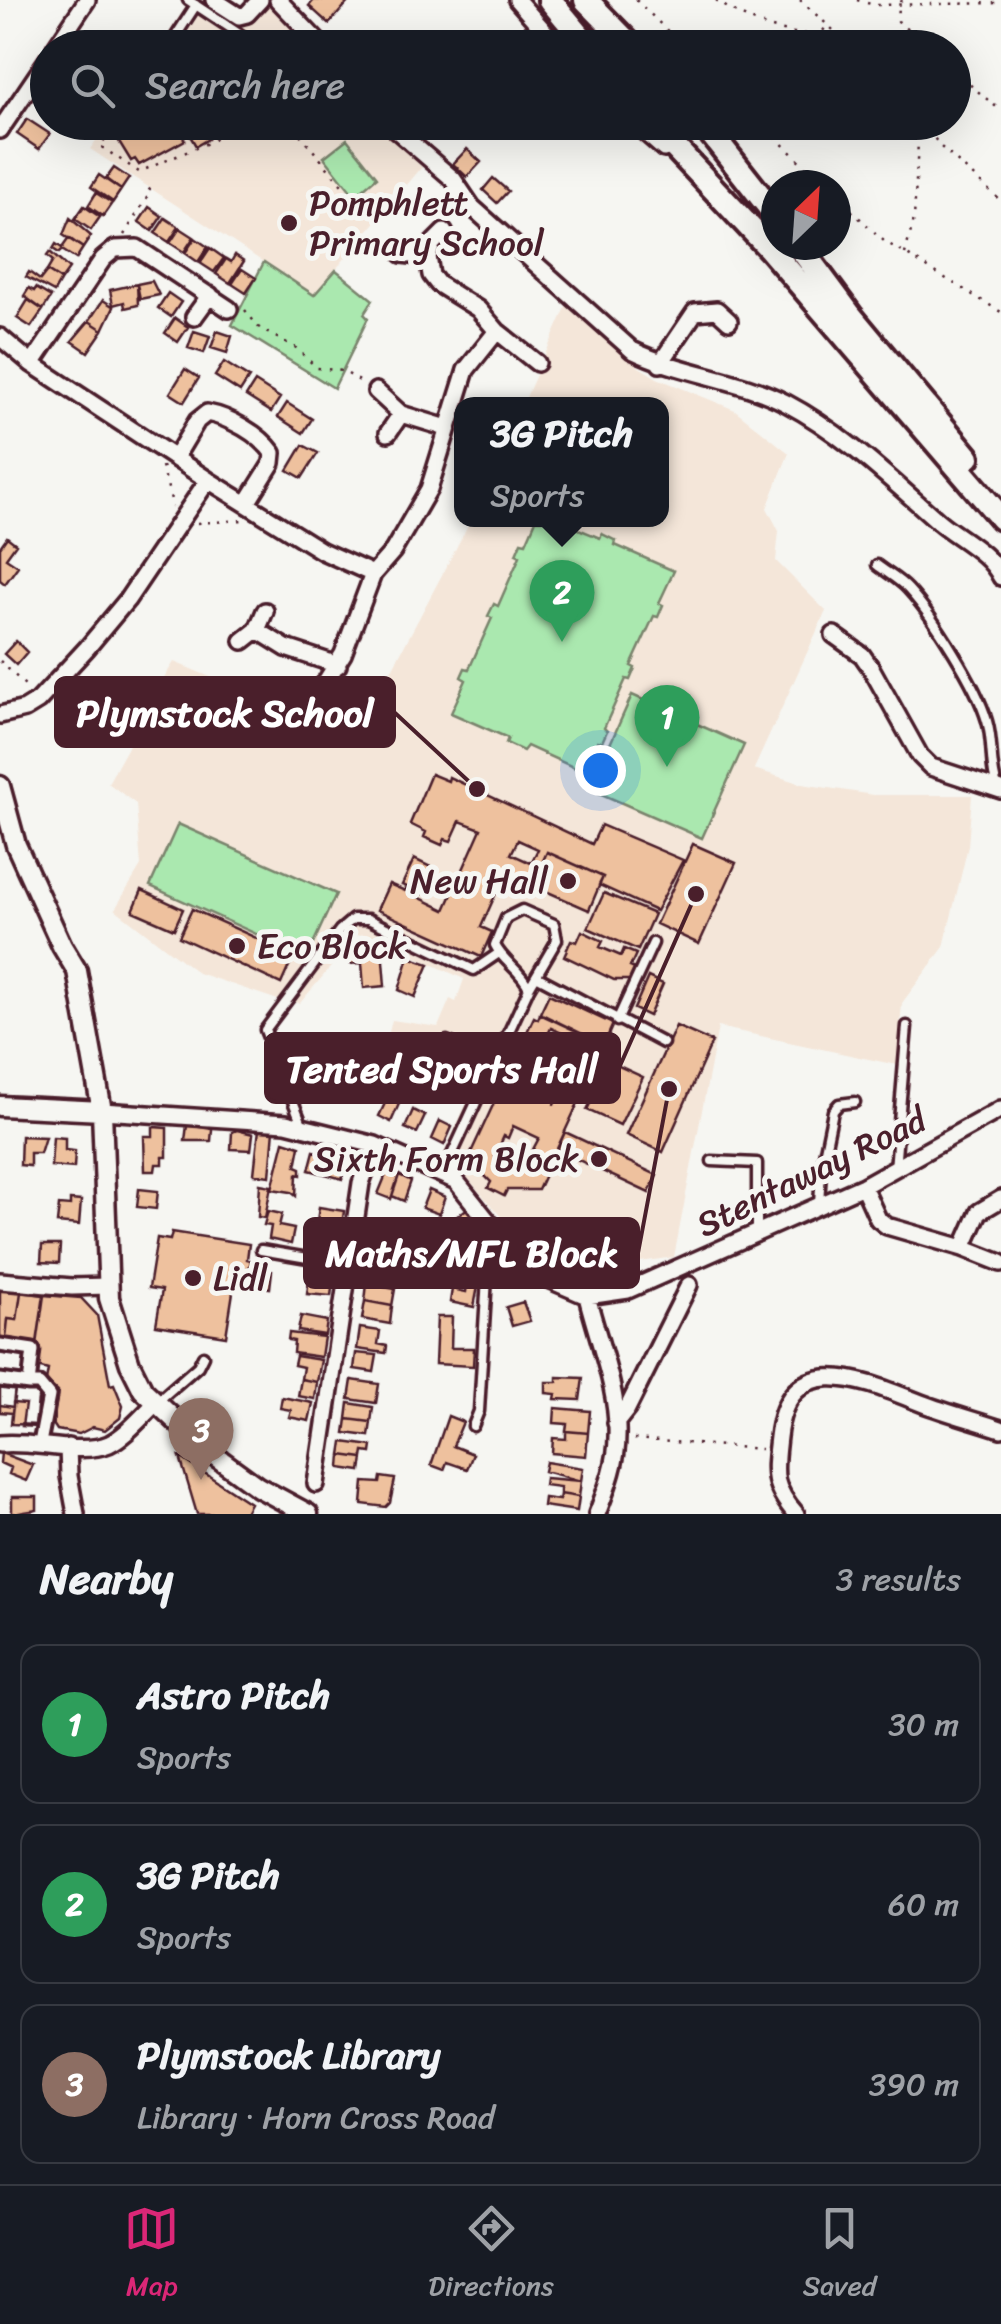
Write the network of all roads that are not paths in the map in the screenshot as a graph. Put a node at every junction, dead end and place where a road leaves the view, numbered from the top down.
1 (87, 0) edge
2 (214, 0) edge
3 (260, 0) edge
4 (278, 0) edge
5 (517, 0) edge
6 (550, 0) edge
7 (586, 0) edge
8 (192, 3) edge
9 (67, 30) edge
10 (178, 30) edge
11 (233, 30) edge
12 (307, 30) edge
13 (543, 30) edge
14 (575, 30) edge
15 (614, 30) edge
16 (30, 86) edge
17 (0, 130) edge
18 (408, 140) edge
19 (654, 140) edge
20 (668, 140) edge
21 (679, 140) edge
22 (716, 140) edge
23 (711, 187) junction
24 (761, 197) edge
25 (444, 232) dead end
26 (402, 254) dead end
27 (428, 258) junction
28 (809, 260) edge
29 (210, 295) junction
30 (228, 309) road end
31 (194, 317) dead end
32 (729, 321) dead end
33 (497, 331) junction
34 (0, 337) edge
35 (536, 363) dead end
36 (32, 364) junction
37 (660, 364) junction
38 (376, 391) road end
39 (457, 397) edge
40 (454, 407) edge
41 (401, 414) junction
42 (447, 428) junction
43 (388, 433) dead end
44 (168, 460) junction
45 (208, 480) junction
46 (1001, 494) edge
47 (247, 503) junction
48 (1001, 518) edge
49 (877, 566) dead end
50 (373, 574) junction
51 (1001, 577) edge
52 (266, 611) dead end
53 (257, 630) junction
54 (834, 635) dead end
55 (243, 642) dead end
56 (338, 664) junction
57 (324, 686) dead end
58 (0, 715) edge
59 (0, 786) edge
60 (999, 790) edge
61 (653, 943) dead end
62 (498, 953) junction
63 (538, 977) junction
64 (529, 988) junction
65 (616, 1021) junction
66 (907, 1026) dead end
67 (447, 1041) dead end
68 (663, 1042) dead end
69 (495, 1062) junction
70 (855, 1102) dead end
71 (0, 1106) edge
72 (1001, 1109) edge
73 (102, 1111) junction
74 (303, 1126) junction
75 (375, 1145) junction
76 (712, 1161) dead end
77 (894, 1169) junction
78 (443, 1174) junction
79 (863, 1186) junction
80 (1001, 1199) edge
81 (819, 1206) junction
82 (757, 1233) junction
83 (511, 1245) junction
84 (963, 1248) junction
85 (261, 1250) dead end
86 (1001, 1263) edge
87 (349, 1265) junction
88 (0, 1281) edge
89 (689, 1285) dead end
90 (108, 1286) junction
91 (587, 1296) junction
92 (0, 1344) edge
93 (204, 1356) dead end
94 (0, 1380) edge
95 (29, 1384) junction
96 (156, 1402) junction
97 (473, 1426) dead end
98 (1001, 1429) edge
99 (617, 1430) junction
100 (40, 1443) junction
101 (0, 1444) edge
102 (68, 1447) junction
103 (316, 1484) dead end
104 (76, 1514) edge
105 (308, 1514) edge
106 (597, 1514) edge
107 (796, 1514) edge

1 - 9 street
2 - 3 street
4 - 12 street
5 - 13 street
6 - 14 main road
7 - 15 main road
8 - 10 lane
8 - 11 lane
16 - 17 street
18 - 37 street
19 - 23 street
20 - 23 main road
21 - 23 main road
22 - 24 main road
23 - 48 main road
25 - 27 street
26 - 27 street
27 - 33 street
28 - 46 main road
29 - 30 street
29 - 31 street
29 - 36 street
32 - 37 street
33 - 35 street
33 - 39 street
34 - 36 street
36 - 44 street
37 - 51 street
38 - 41 street
40 - 42 street
41 - 42 street
41 - 43 street
42 - 50 street
44 - 45 street
44 - 47 street
45 - 47 street
45 - 58 street
47 - 50 street
49 - 60 lane
50 - 56 street
52 - 53 street
53 - 55 street
53 - 56 street
54 - 60 street
56 - 57 street
59 - 73 street
61 - 65 lane
62 - 63 lane
62 - 64 lane
62 - 74 lane
63 - 64 lane
63 - 65 lane
64 - 69 lane
65 - 68 lane
66 - 77 lane
67 - 69 lane
69 - 78 lane
70 - 81 lane
71 - 73 street
72 - 77 street, Stentaway Road
73 - 74 street
73 - 90 street
74 - 75 street
75 - 78 street
75 - 87 street
76 - 82 lane
77 - 79 street, Stentaway Road
78 - 83 street
79 - 81 street, Stentaway Road
79 - 84 street
80 - 84 street
81 - 82 street, Stentaway Road
82 - 91 street, Stentaway Road
83 - 91 street
83 - 97 lane
84 - 86 street
85 - 87 lane
87 - 103 street
88 - 90 street
89 - 99 street
90 - 96 street
91 - 99 street
92 - 95 street
93 - 96 lane
94 - 95 street
95 - 100 street
96 - 102 street
96 - 105 street
98 - 107 street
99 - 106 street
100 - 101 street
100 - 102 street
102 - 104 street

